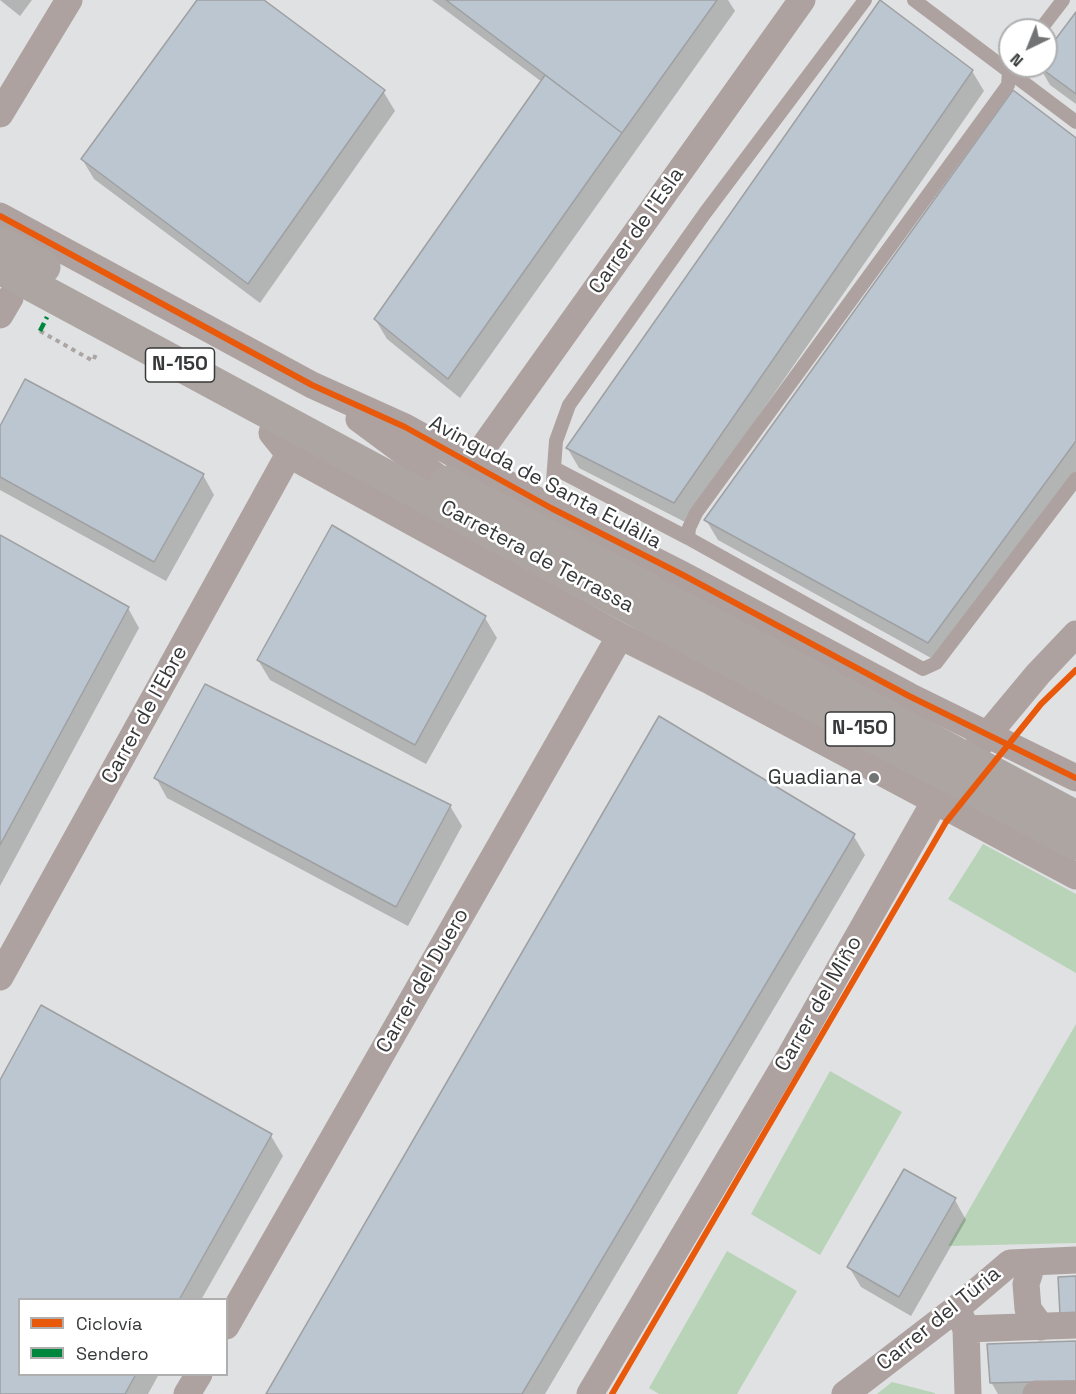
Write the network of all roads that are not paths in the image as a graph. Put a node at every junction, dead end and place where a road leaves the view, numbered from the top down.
1 (69, 0) edge
2 (802, 0) edge
3 (865, 0) edge
4 (914, 0) edge
5 (1063, 0) edge
6 (1049, 18) edge
7 (998, 60) edge
8 (1009, 78) edge
9 (1022, 78) edge
10 (0, 114) edge
11 (1076, 122) edge
12 (0, 216) edge
13 (0, 243) edge
14 (2, 293) edge
15 (312, 385) junction
16 (280, 443) junction
17 (360, 462) junction
18 (472, 463) junction
19 (554, 468) junction
20 (440, 479) junction
21 (1076, 479) edge
22 (551, 508) junction
23 (687, 538) junction
24 (704, 633) junction
25 (1076, 634) edge
26 (620, 636) junction
27 (987, 733) junction
28 (1076, 778) edge
29 (935, 801) junction
30 (1029, 806) junction
31 (1076, 817) edge
32 (1076, 844) edge
33 (1076, 876) edge
34 (0, 976) edge
35 (1076, 1260) edge
36 (1022, 1262) junction
37 (961, 1318) junction
38 (228, 1322) edge
39 (1076, 1325) edge
40 (1041, 1327) junction
41 (198, 1376) edge
42 (188, 1394) edge
43 (590, 1394) edge
44 (845, 1394) edge
45 (968, 1394) edge
46 (1036, 1394) edge
47 (1076, 1394) edge

1 - 10 street
2 - 18 street, Carrer de l'Esla
3 - 19 lane
4 - 7 lane
5 - 6 lane
8 - 23 lane
9 - 11 lane
12 - 15 street, Avinguda de Santa Eulàlia
13 - 20 main road, Carretera de Terrassa / N-150
14 - 16 main road
14 - 17 main road, Carretera de Terrassa / N-150
15 - 18 street, Avinguda de Santa Eulàlia
15 - 20 street, Carretera de Terrassa
16 - 17 main road
16 - 26 street
16 - 34 street, Carrer de l'Ebre
17 - 24 main road, Carretera de Terrassa / N-150
18 - 22 street, Avinguda de Santa Eulàlia
19 - 22 lane
19 - 23 lane
20 - 24 main road, Carretera de Terrassa / N-150
21 - 23 lane
22 - 27 street, Avinguda de Santa Eulàlia
24 - 30 main road, Carretera de Terrassa / N-150
25 - 27 street, Carrer del Miño
26 - 29 street
26 - 38 street, Carrer del Duero
27 - 28 street, Avinguda de Santa Eulàlia
27 - 29 street, Carrer del Miño
29 - 33 street
29 - 43 street, Carrer del Miño
30 - 31 main road, Carretera de Terrassa / N-150
30 - 32 main road, Carretera de Terrassa / N-150
35 - 36 street
36 - 37 street, Carrer del Túria
36 - 40 street
37 - 40 street
37 - 44 street, Carrer del Túria
37 - 45 street
39 - 40 street
41 - 42 street
46 - 47 street

